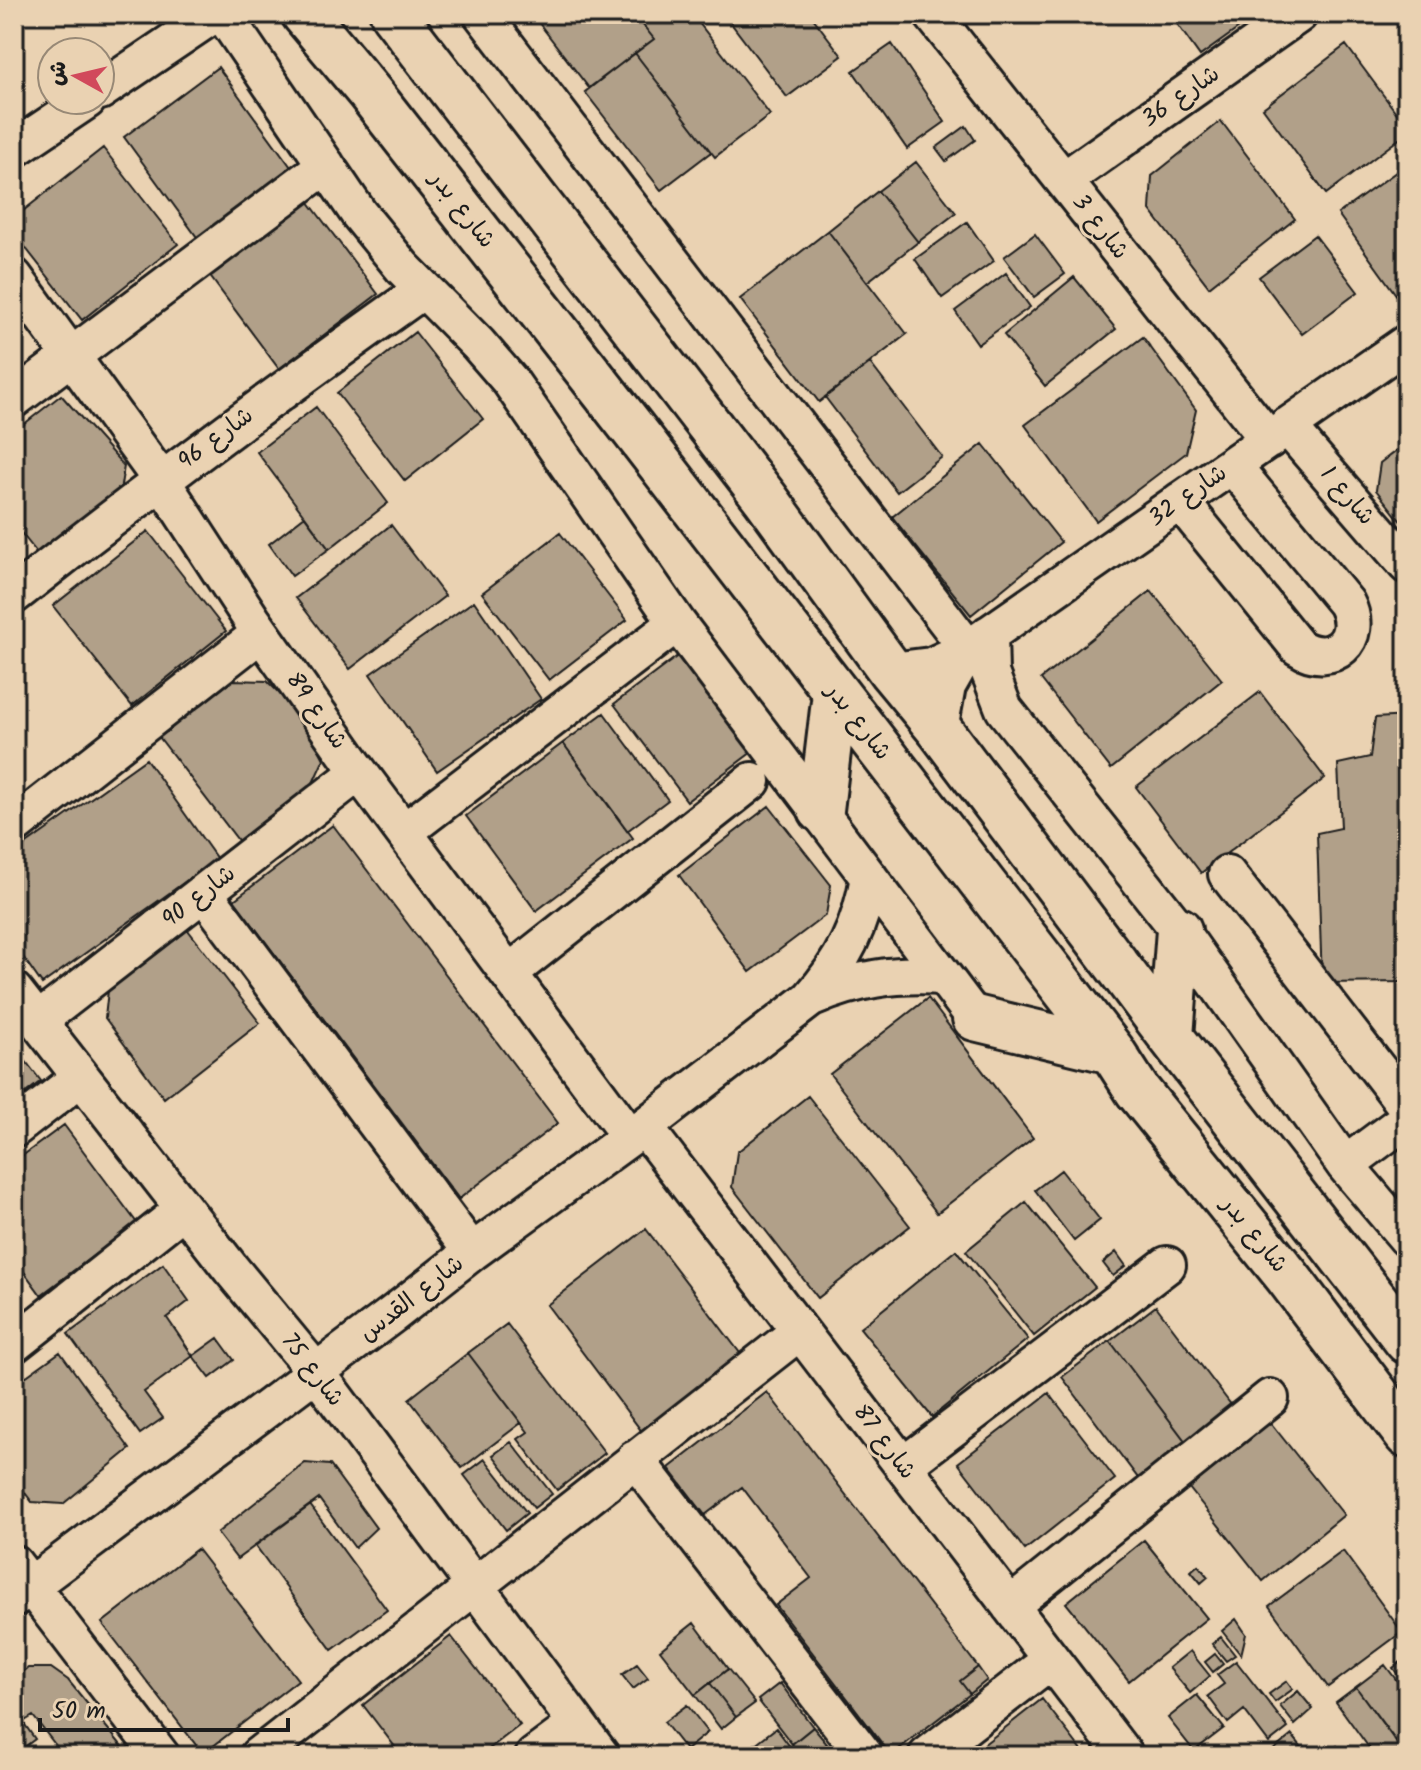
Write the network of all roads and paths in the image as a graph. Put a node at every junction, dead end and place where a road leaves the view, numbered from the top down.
1 (214, 14) edge
2 (223, 14) edge
3 (304, 14) edge
4 (393, 14) edge
5 (482, 14) edge
6 (932, 14) edge
7 (1299, 14) edge
8 (116, 80) edge
9 (63, 116) edge
10 (14, 149) edge
11 (326, 165) junction
12 (1064, 180) junction
13 (14, 277) edge
14 (423, 290) junction
15 (1407, 343) edge
16 (74, 356) junction
17 (14, 399) edge
18 (1278, 433) junction
19 (1232, 465) junction
20 (161, 480) junction
21 (1180, 501) junction
22 (1407, 565) edge
23 (14, 595) edge
24 (677, 623) junction
25 (261, 633) junction
26 (979, 642) junction
27 (891, 671) junction
28 (835, 693) junction
29 (939, 729) junction
30 (359, 772) junction
31 (752, 781) dead end
32 (821, 810) junction
33 (14, 826) edge
34 (404, 832) junction
35 (1227, 874) dead end
36 (869, 877) junction
37 (204, 893) junction
38 (1179, 930) junction
39 (509, 973) junction
40 (942, 976) junction
41 (14, 991) edge
42 (810, 999) junction
43 (975, 1018) joint
44 (38, 1021) junction
45 (1171, 1037) junction
46 (1112, 1051) junction
47 (81, 1077) junction
48 (1407, 1107) edge
49 (1407, 1119) edge
50 (14, 1129) edge
51 (637, 1132) junction
52 (1345, 1165) junction
53 (184, 1209) junction
54 (1407, 1238) edge
55 (472, 1252) junction
56 (1167, 1265) dead end
57 (800, 1331) junction
58 (1407, 1341) edge
59 (14, 1344) edge
60 (316, 1372) junction
61 (1270, 1398) dead end
62 (1407, 1435) edge
63 (635, 1459) junction
64 (903, 1466) junction
65 (20, 1583) edge
66 (474, 1586) junction
67 (1010, 1606) junction
68 (1051, 1660) junction
69 (577, 1724) junction
70 (161, 1756) edge
71 (258, 1756) edge
72 (534, 1756) edge
73 (601, 1756) edge
74 (865, 1756) edge
75 (927, 1756) edge
76 (1125, 1756) edge

1 - 8 street
2 - 11 street
3 - 28 main road, شارع بدر
4 - 27 main road
5 - 26 street
6 - 12 street, شارع 3
7 - 12 street, شارع 36
9 - 10 street
11 - 14 street
11 - 16 street
12 - 18 street, شارع 3
13 - 16 street, شارع 89
14 - 20 street, شارع 96
14 - 24 street
15 - 18 street, شارع 32
16 - 17 street
16 - 20 street, شارع 89
18 - 19 street, شارع 32
18 - 22 street, شارع 1
19 - 21 street, شارع 32
19 - 21 street
20 - 23 street, شارع 96
20 - 25 street, شارع 89
21 - 26 street, شارع 32
24 - 32 street
24 - 34 street
25 - 30 street, شارع 89
25 - 33 street
26 - 27 street, شارع 32
26 - 29 street, شارع 32
26 - 38 street
27 - 29 main road
28 - 32 main road
28 - 46 main road, شارع بدر
29 - 45 main road
30 - 34 street, شارع 89
30 - 37 street, شارع 90
31 - 39 street
32 - 36 street
34 - 39 street, شارع 89
35 - 48 street
36 - 40 street
36 - 42 street, شارع القدس
37 - 44 street, شارع 90
37 - 55 street
38 - 45 main road
38 - 52 street
39 - 51 street, شارع 89
40 - 42 street, شارع القدس
40 - 43 street
41 - 44 street, شارع 75
42 - 51 street, شارع القدس
43 - 46 main road
44 - 47 street, شارع 75
45 - 58 main road
46 - 62 main road, شارع بدر
47 - 50 street
47 - 53 street, شارع 75
49 - 52 street
51 - 55 street, شارع القدس
51 - 57 street, شارع 87
52 - 54 street
53 - 59 street
53 - 60 street, شارع 75
55 - 60 street, شارع القدس
56 - 64 street
57 - 63 street
57 - 64 street, شارع 87
60 - 65 street, شارع القدس
60 - 66 street, شارع 75
61 - 67 street
63 - 66 street
63 - 74 street
64 - 67 street, شارع 87
65 - 70 street
66 - 69 street, شارع 75
66 - 71 street
67 - 68 street, شارع 87
68 - 75 street
68 - 76 street, شارع 87
69 - 72 street
69 - 73 street, شارع 75

